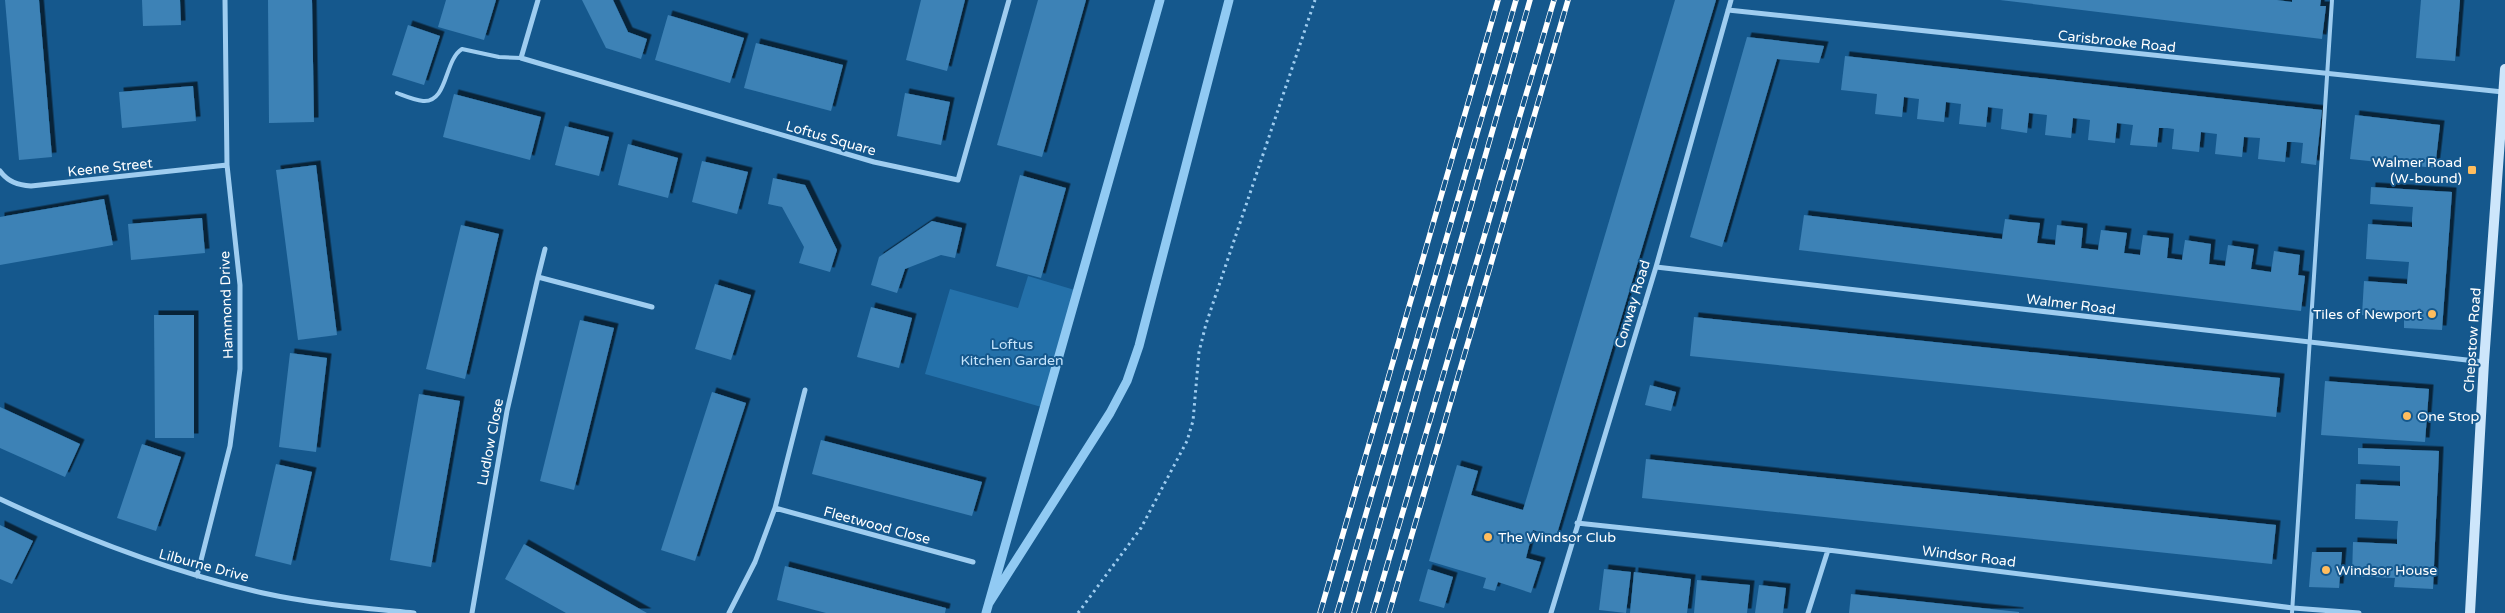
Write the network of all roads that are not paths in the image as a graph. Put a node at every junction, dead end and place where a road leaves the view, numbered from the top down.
1 (225, 0) edge
2 (538, 0) edge
3 (1009, 0) edge
4 (1731, 0) edge
5 (2332, 0) edge
6 (1728, 10) junction
7 (520, 58) junction
8 (2505, 69) edge
9 (2328, 74) junction
10 (2503, 92) junction
11 (397, 93) dead end
12 (227, 165) junction
13 (0, 171) edge
14 (5, 178) junction
15 (0, 184) edge
16 (545, 249) dead end
17 (1656, 267) junction
18 (538, 277) junction
19 (652, 307) dead end
20 (2310, 343) junction
21 (2484, 362) junction
22 (805, 390) dead end
23 (0, 498) edge
24 (775, 508) junction
25 (1577, 524) junction
26 (1828, 550) junction
27 (973, 562) dead end
28 (197, 576) junction
29 (2292, 610) edge
30 (2309, 611) edge
31 (414, 613) edge
32 (472, 613) edge
33 (729, 613) edge
34 (1551, 613) edge
35 (1808, 613) edge
36 (2358, 613) edge
37 (2470, 613) edge

1 - 12 street, Hammond Drive
2 - 7 street
3 - 7 street, Loftus Square
4 - 6 street, Conway Road
5 - 9 lane
6 - 9 street, Carisbrooke Road
6 - 17 street, Conway Road
7 - 11 lane
8 - 10 main road, Chepstow Road
9 - 10 street, Carisbrooke Road
9 - 20 lane
10 - 21 main road, Chepstow Road
12 - 14 street, Keene Street
12 - 28 street, Hammond Drive
13 - 14 street
14 - 15 street
16 - 18 street, Ludlow Close
17 - 20 street, Walmer Road
17 - 25 street, Conway Road
18 - 19 street
18 - 32 street, Ludlow Close
20 - 21 street, Walmer Road
20 - 29 lane
21 - 37 main road, Chepstow Road
22 - 24 street
23 - 28 street, Lilburne Drive
24 - 27 street, Fleetwood Close
24 - 33 street
25 - 26 street, Windsor Road
25 - 34 street, Conway Road
26 - 29 street, Windsor Road
26 - 35 street
28 - 31 street, Lilburne Drive
29 - 30 street, Windsor Road
30 - 36 street, Windsor Road

